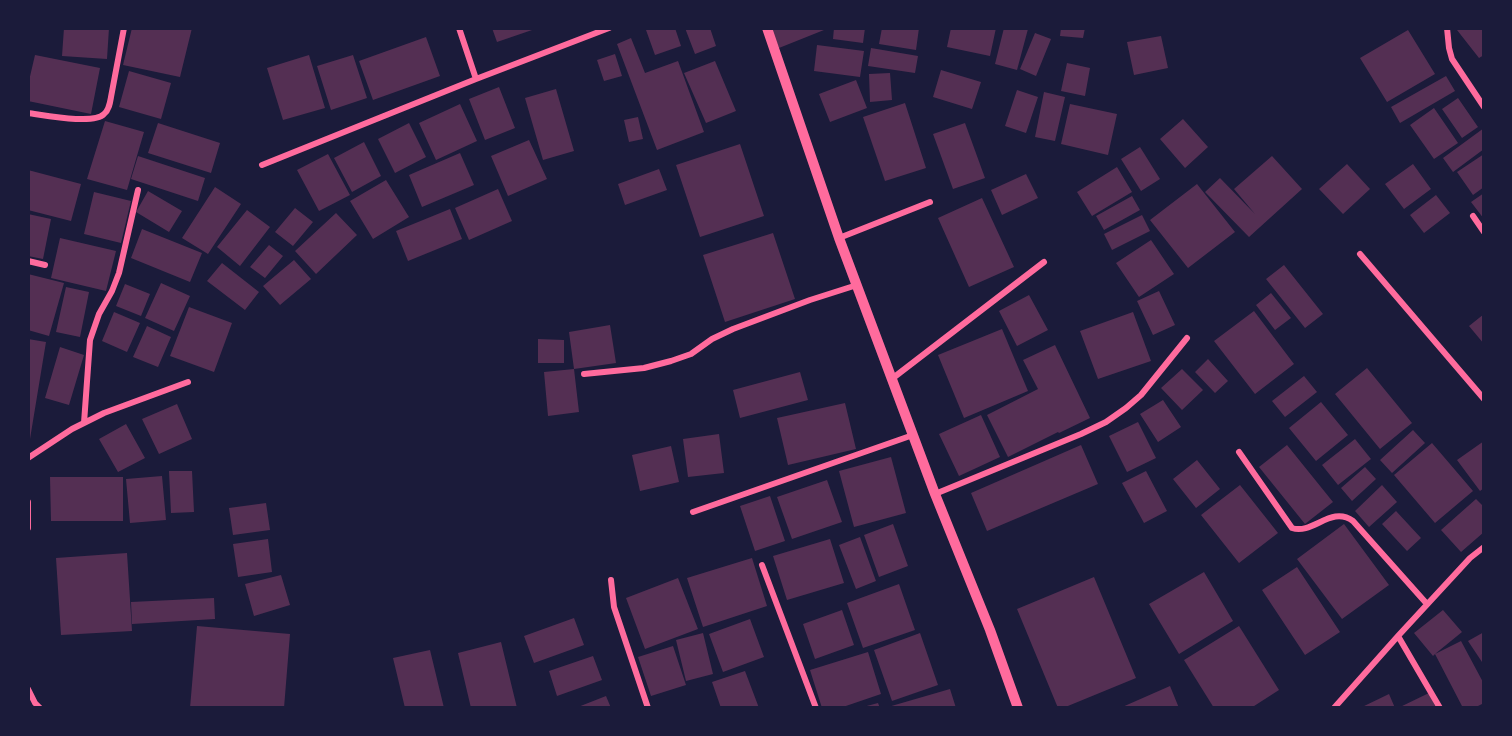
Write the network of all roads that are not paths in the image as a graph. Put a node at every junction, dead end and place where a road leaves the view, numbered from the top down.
1 (123, 28) edge
2 (459, 28) edge
3 (609, 28) edge
4 (767, 28) edge
5 (1447, 28) edge
6 (476, 79) junction
7 (1484, 107) edge
8 (28, 113) edge
9 (262, 165) dead end
10 (138, 190) dead end
11 (930, 202) dead end
12 (1473, 216) dead end
13 (1484, 232) edge
14 (839, 238) junction
15 (1360, 254) dead end
16 (28, 261) edge
17 (1044, 262) dead end
18 (45, 265) dead end
19 (857, 285) junction
20 (1187, 338) dead end
21 (584, 374) dead end
22 (893, 378) junction
23 (188, 382) dead end
24 (1484, 399) edge
25 (84, 423) junction
26 (913, 435) junction
27 (1239, 452) dead end
28 (28, 458) edge
29 (936, 494) junction
30 (28, 502) edge
31 (693, 512) dead end
32 (28, 528) edge
33 (1484, 547) edge
34 (762, 565) dead end
35 (610, 580) dead end
36 (1427, 604) junction
37 (1398, 636) junction
38 (28, 689) edge
39 (34, 704) edge
40 (648, 708) edge
41 (816, 708) edge
42 (1018, 708) edge
43 (1334, 708) edge
44 (1440, 708) edge

1 - 8 street
2 - 6 street
3 - 6 street
4 - 14 street
5 - 7 street
6 - 9 street
10 - 25 street
11 - 14 street
12 - 13 street
14 - 19 street
15 - 24 street
16 - 18 street
17 - 22 street
19 - 21 street
19 - 22 street
20 - 29 street
22 - 26 street
23 - 25 street
25 - 28 street
26 - 29 street
26 - 31 street
27 - 36 street
29 - 42 street
30 - 32 street
33 - 36 street
34 - 41 street
35 - 40 street
36 - 37 street
37 - 43 street
37 - 44 street
38 - 39 street

